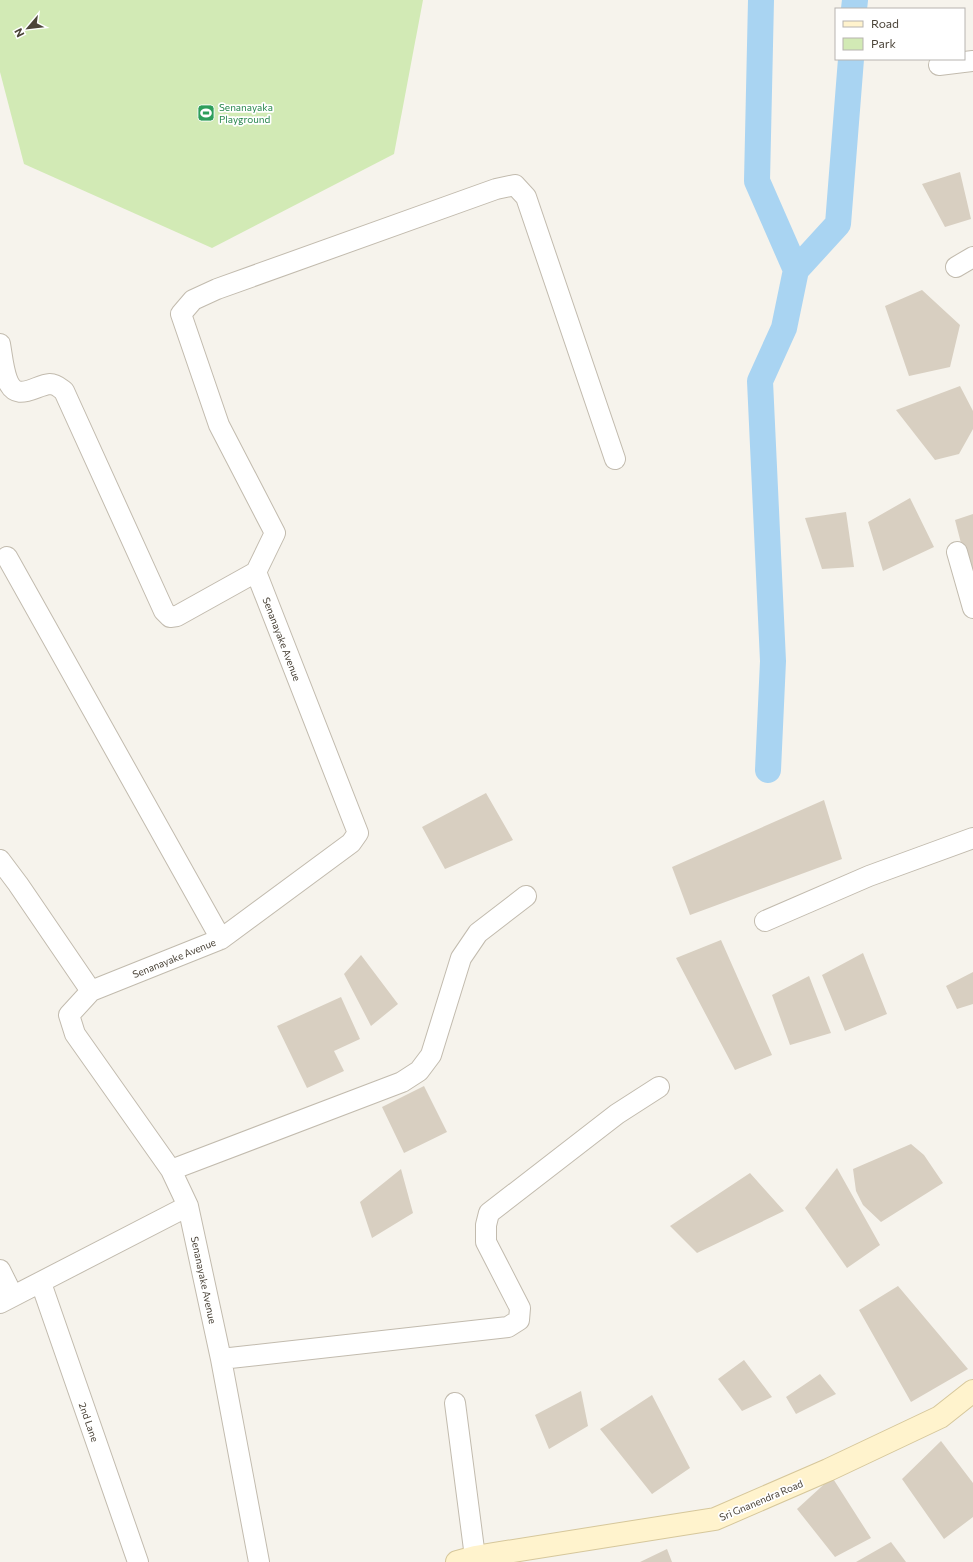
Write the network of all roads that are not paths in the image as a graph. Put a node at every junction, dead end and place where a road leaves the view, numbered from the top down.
1 (973, 61) edge
2 (939, 65) dead end
3 (973, 257) edge
4 (956, 267) dead end
5 (0, 344) edge
6 (615, 459) dead end
7 (957, 552) dead end
8 (8, 557) dead end
9 (256, 572) junction
10 (973, 608) edge
11 (973, 838) edge
12 (0, 860) edge
13 (526, 896) dead end
14 (765, 921) dead end
15 (221, 939) junction
16 (91, 991) junction
17 (659, 1087) dead end
18 (171, 1170) junction
19 (188, 1206) junction
20 (0, 1270) edge
21 (41, 1283) junction
22 (6, 1300) edge
23 (221, 1359) junction
24 (973, 1391) edge
25 (455, 1403) dead end
26 (466, 1559) edge
27 (138, 1562) edge
28 (259, 1562) edge

1 - 2 street
3 - 4 street
5 - 9 street
6 - 9 street
7 - 10 street
8 - 15 street
9 - 15 street, Senanayake Avenue
11 - 14 street
12 - 16 street
13 - 18 street
15 - 16 street, Senanayake Avenue
16 - 18 street, Senanayake Avenue
17 - 23 street
18 - 19 street, Senanayake Avenue
19 - 21 street
19 - 23 street, Senanayake Avenue
20 - 22 street
21 - 22 street
21 - 27 street, 2nd Lane
23 - 28 street, Senanayake Avenue
24 - 26 street, Sri Gnanendra Road
25 - 26 street

